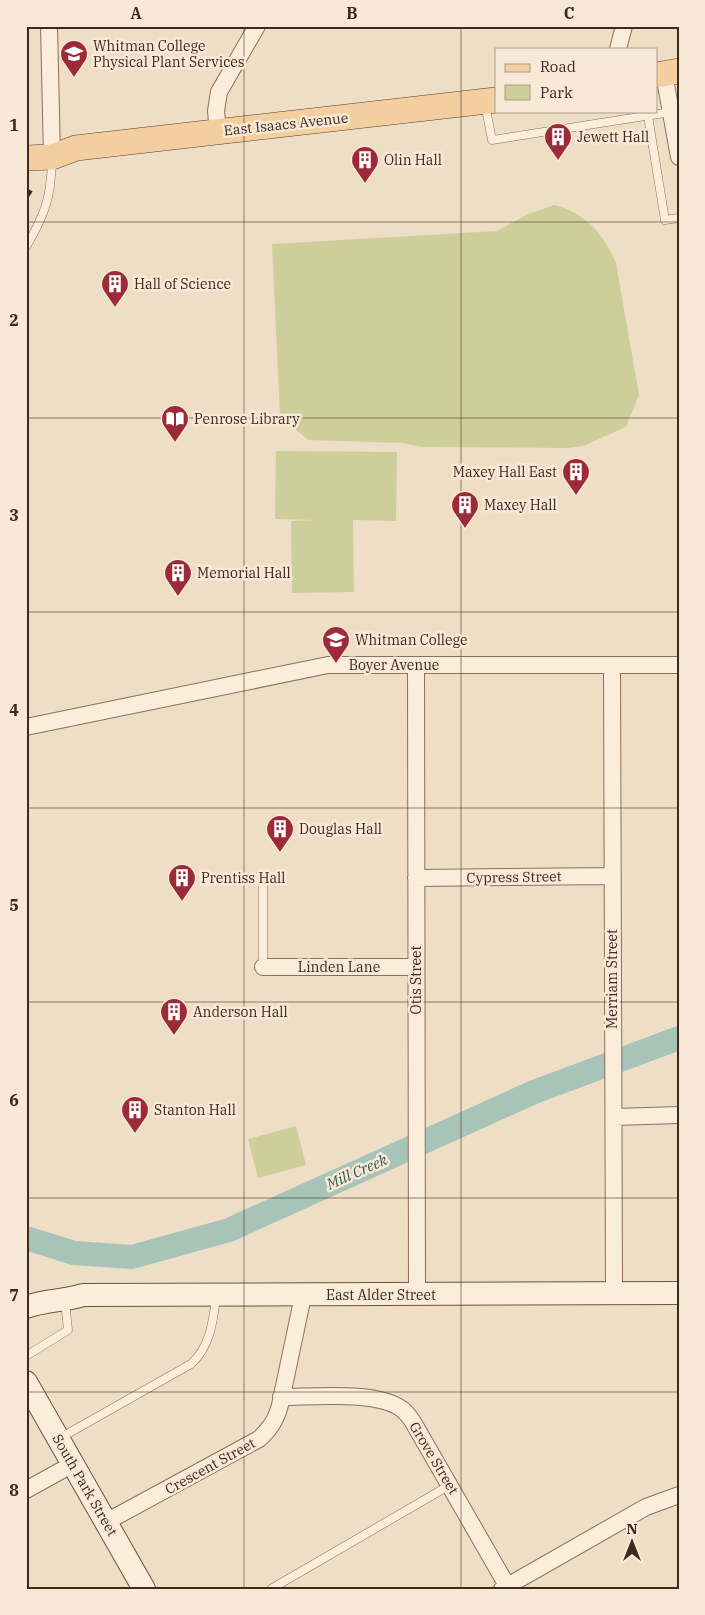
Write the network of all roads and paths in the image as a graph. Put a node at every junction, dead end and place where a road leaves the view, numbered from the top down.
1 (49, 26) edge
2 (257, 26) edge
3 (624, 26) edge
4 (618, 48) edge
5 (666, 73) edge
6 (491, 101) edge
7 (671, 112) junction
8 (648, 116) junction
9 (218, 132) junction
10 (26, 144) edge
11 (52, 151) junction
12 (679, 157) edge
13 (26, 158) edge
14 (679, 218) edge
15 (26, 247) edge
16 (416, 665) junction
17 (612, 665) junction
18 (679, 666) edge
19 (26, 727) edge
20 (612, 876) junction
21 (416, 878) junction
22 (263, 880) dead end
23 (263, 967) joint
24 (416, 967) junction
25 (679, 1115) edge
26 (614, 1118) junction
27 (679, 1293) edge
28 (26, 1294) edge
29 (614, 1294) junction
30 (418, 1295) junction
31 (217, 1296) junction
32 (303, 1296) junction
33 (74, 1297) junction
34 (26, 1307) edge
35 (26, 1356) edge
36 (26, 1382) edge
37 (281, 1397) junction
38 (59, 1438) junction
39 (73, 1464) junction
40 (450, 1485) junction
41 (26, 1490) edge
42 (679, 1495) edge
43 (106, 1522) junction
44 (506, 1588) edge
45 (144, 1589) edge
46 (271, 1589) edge

1 - 11 street
2 - 9 street
3 - 4 street
5 - 7 street
6 - 8 lane
6 - 9 main road, East Isaacs Avenue
7 - 8 lane
7 - 12 street
8 - 14 lane
9 - 11 main road, East Isaacs Avenue
10 - 11 main road, East Isaacs Avenue
11 - 13 main road, East Isaacs Avenue
11 - 15 lane
16 - 17 street, Boyer Avenue
16 - 19 street, Boyer Avenue
16 - 21 street, Otis Street
17 - 18 street, Boyer Avenue
17 - 20 street, Merriam Street
20 - 21 street, Cypress Street
20 - 26 street, Merriam Street
21 - 24 street, Otis Street
22 - 23 lane
23 - 24 street, Linden Lane
24 - 30 street, Otis Street
25 - 26 street
26 - 29 street, Merriam Street
27 - 29 main road, East Alder Street
28 - 33 main road, East Alder Street
29 - 30 main road, East Alder Street
30 - 32 main road, East Alder Street
31 - 32 main road, East Alder Street
31 - 33 main road, East Alder Street
31 - 38 lane
32 - 37 street, Crescent Street
33 - 34 main road, East Alder Street
33 - 35 lane
36 - 38 main road, South Park Street
37 - 40 street, Grove Street
37 - 43 street, Crescent Street
38 - 39 main road, South Park Street
39 - 41 street
39 - 43 main road, South Park Street
40 - 44 street, Grove Street
40 - 46 lane
42 - 44 street
43 - 45 main road, South Park Street

